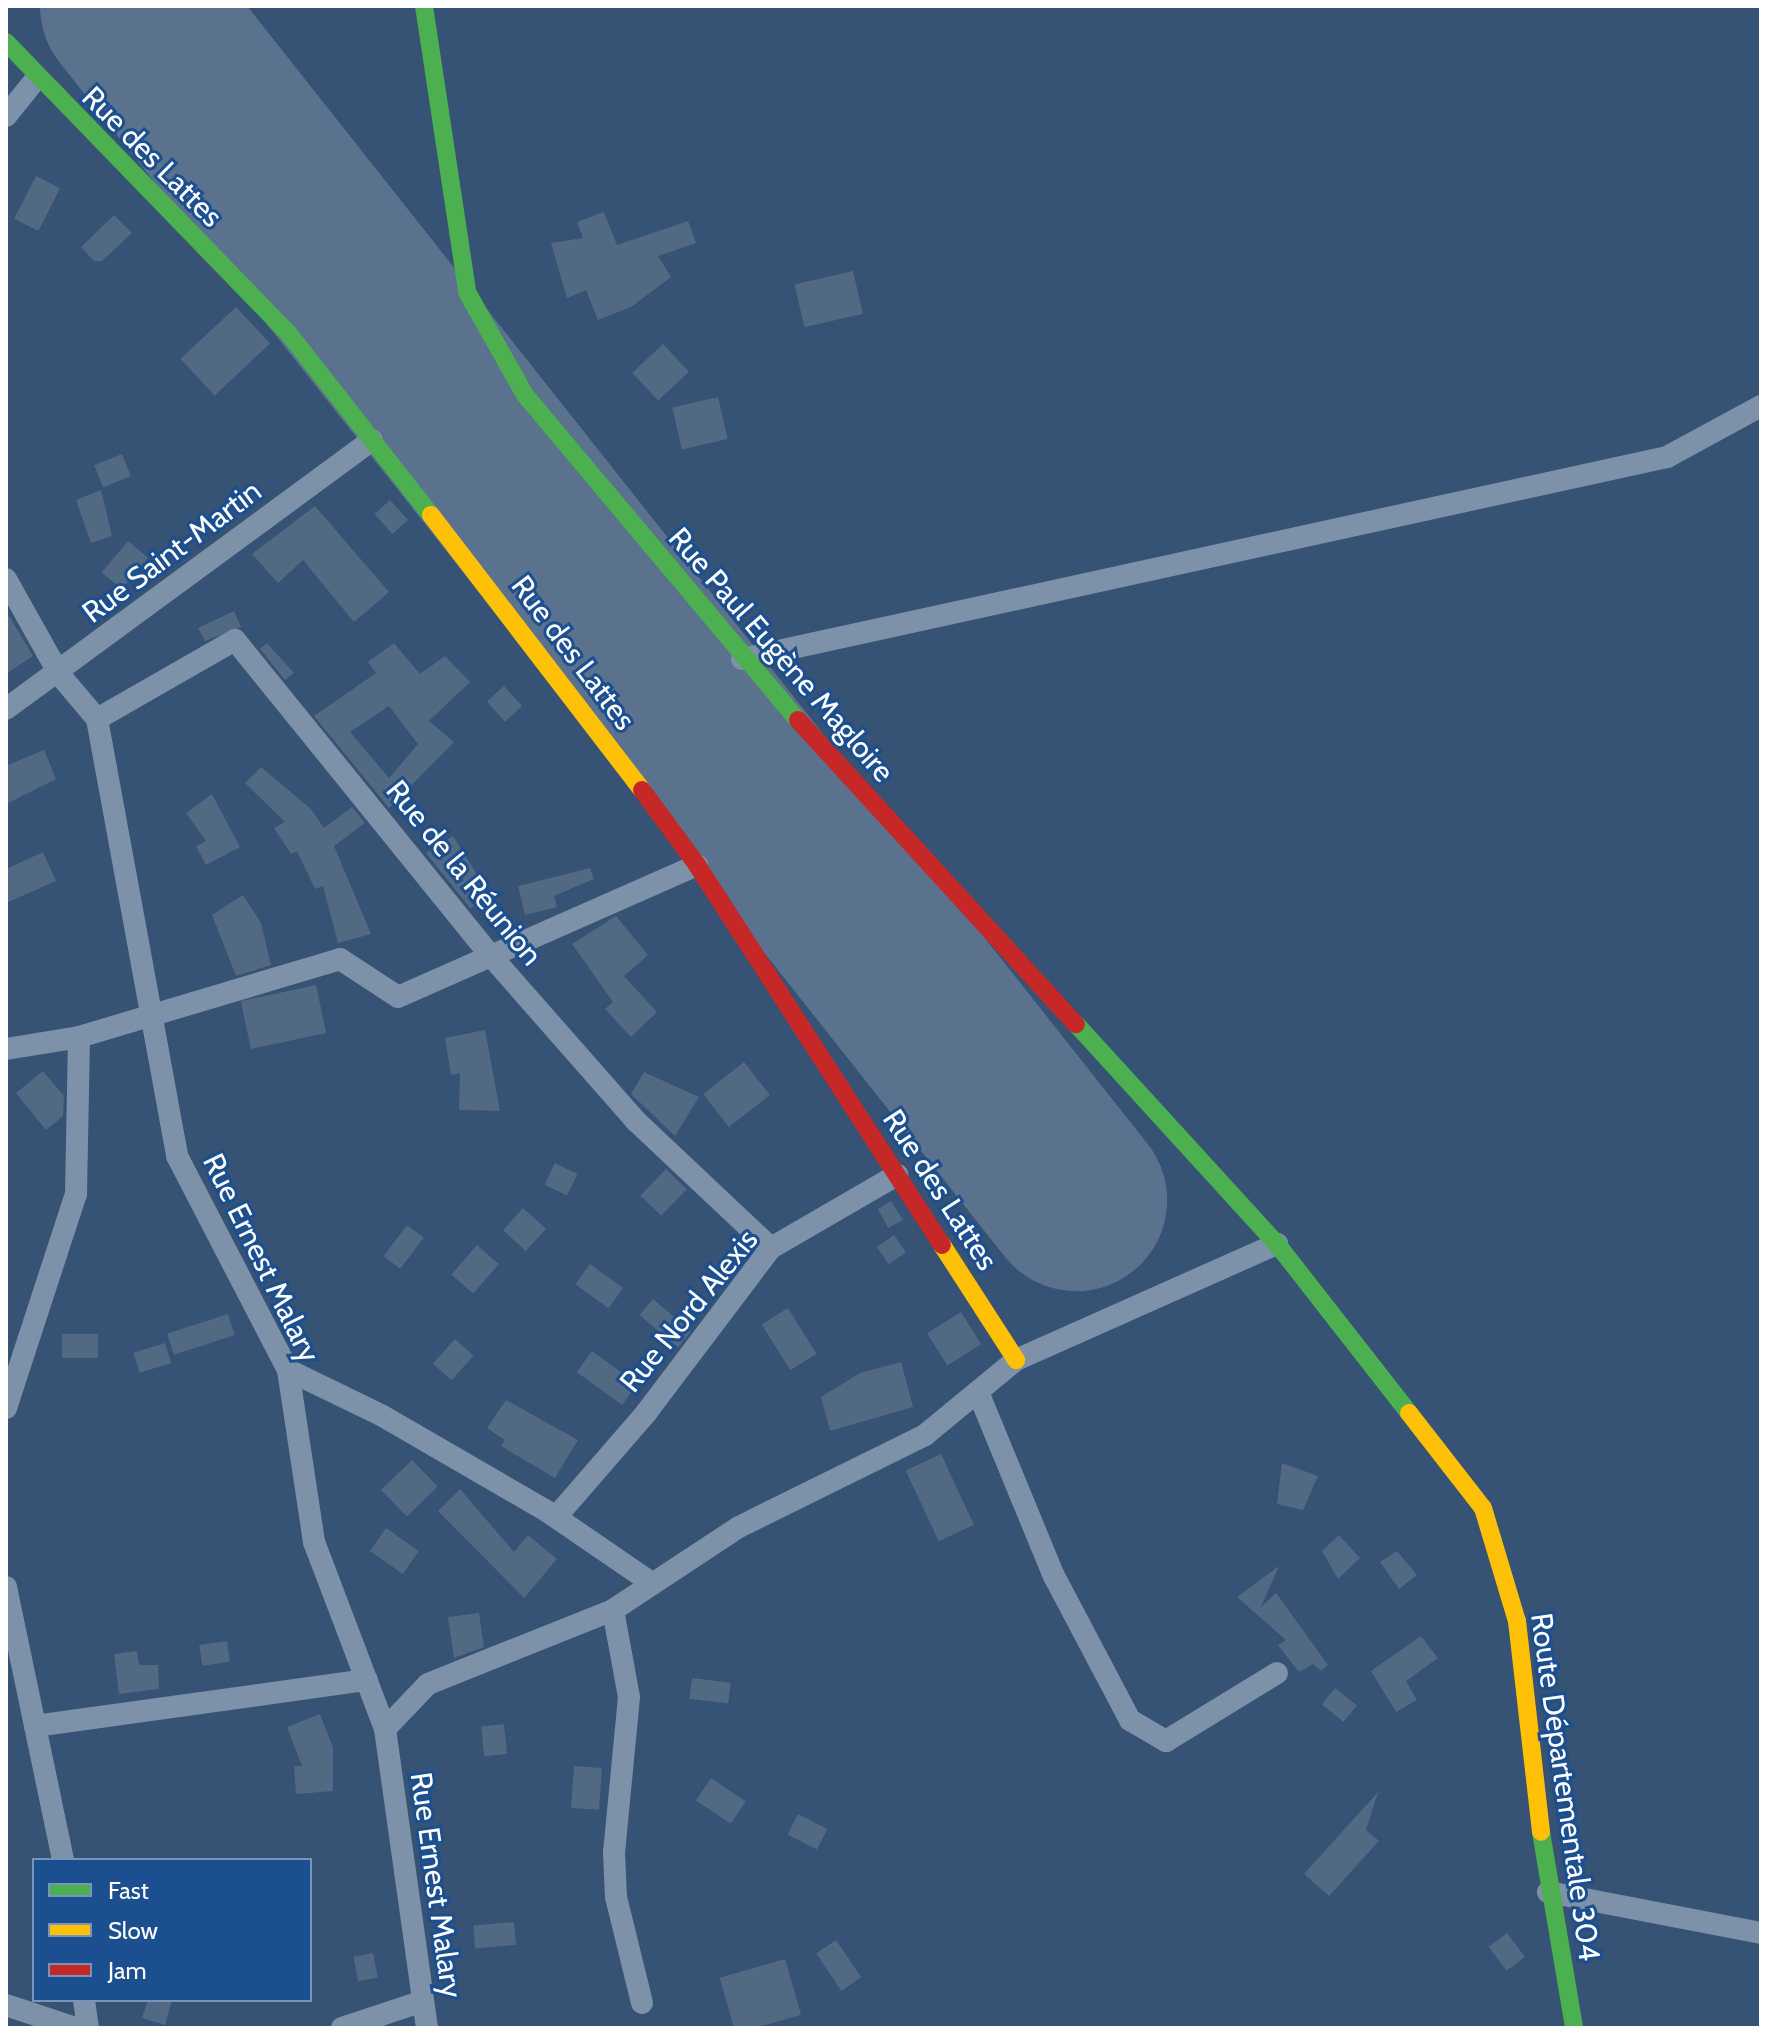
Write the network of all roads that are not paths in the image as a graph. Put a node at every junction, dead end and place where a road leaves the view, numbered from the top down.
1 (424, 6) edge
2 (6, 42) edge
3 (36, 79) junction
4 (6, 116) edge
5 (1761, 406) edge
6 (372, 440) junction
7 (6, 579) edge
8 (742, 659) junction
9 (59, 674) junction
10 (6, 709) edge
11 (97, 719) junction
12 (697, 865) junction
13 (491, 956) junction
14 (151, 1015) junction
15 (79, 1037) junction
16 (6, 1049) edge
17 (897, 1175) junction
18 (1277, 1244) junction
19 (771, 1248) junction
20 (1016, 1360) junction
21 (288, 1370) junction
22 (978, 1392) junction
23 (6, 1408) edge
24 (556, 1517) junction
25 (653, 1584) junction
26 (6, 1587) edge
27 (613, 1610) junction
28 (1277, 1673) dead end
29 (367, 1680) junction
30 (35, 1726) junction
31 (385, 1729) junction
32 (63, 1858) edge
33 (1548, 1892) junction
34 (1761, 1933) edge
35 (84, 2002) edge
36 (420, 2002) junction
37 (642, 2003) dead end
38 (6, 2005) edge
39 (75, 2028) edge
40 (88, 2028) edge
41 (342, 2028) edge
42 (427, 2028) edge
43 (1574, 2028) edge

1 - 8 main road, Rue Paul Eugène Magloire
2 - 3 main road, Rue des Lattes
3 - 4 street
3 - 6 main road, Rue des Lattes
5 - 8 street
6 - 9 street, Rue Saint-Martin
6 - 12 main road, Rue des Lattes
7 - 9 street, Rue Ernest Malary
8 - 18 main road, Rue Paul Eugène Magloire
9 - 10 street, Rue Saint-Martin
9 - 11 street, Rue Ernest Malary
11 - 13 street, Rue de la Réunion
11 - 14 street, Rue Ernest Malary
12 - 13 street
12 - 17 main road, Rue des Lattes
13 - 14 street
13 - 19 street, Rue de la Réunion
14 - 15 street
14 - 21 street, Rue Ernest Malary
15 - 16 street
15 - 23 street
17 - 19 street, Rue Nord Alexis
17 - 20 main road, Rue des Lattes
18 - 20 street
18 - 33 main road, Route Départementale 304
19 - 24 street, Rue Nord Alexis
20 - 22 street
21 - 24 street
21 - 29 street, Rue Ernest Malary
22 - 25 street
22 - 28 street
24 - 25 street
25 - 27 street
26 - 30 street
27 - 31 street
27 - 37 street
29 - 30 street
29 - 31 street, Rue Ernest Malary
30 - 32 street
31 - 36 street, Rue Ernest Malary
33 - 34 street
33 - 43 main road, Route Départementale 304
35 - 40 street
36 - 41 street
36 - 42 street, Rue Ernest Malary
38 - 39 street

